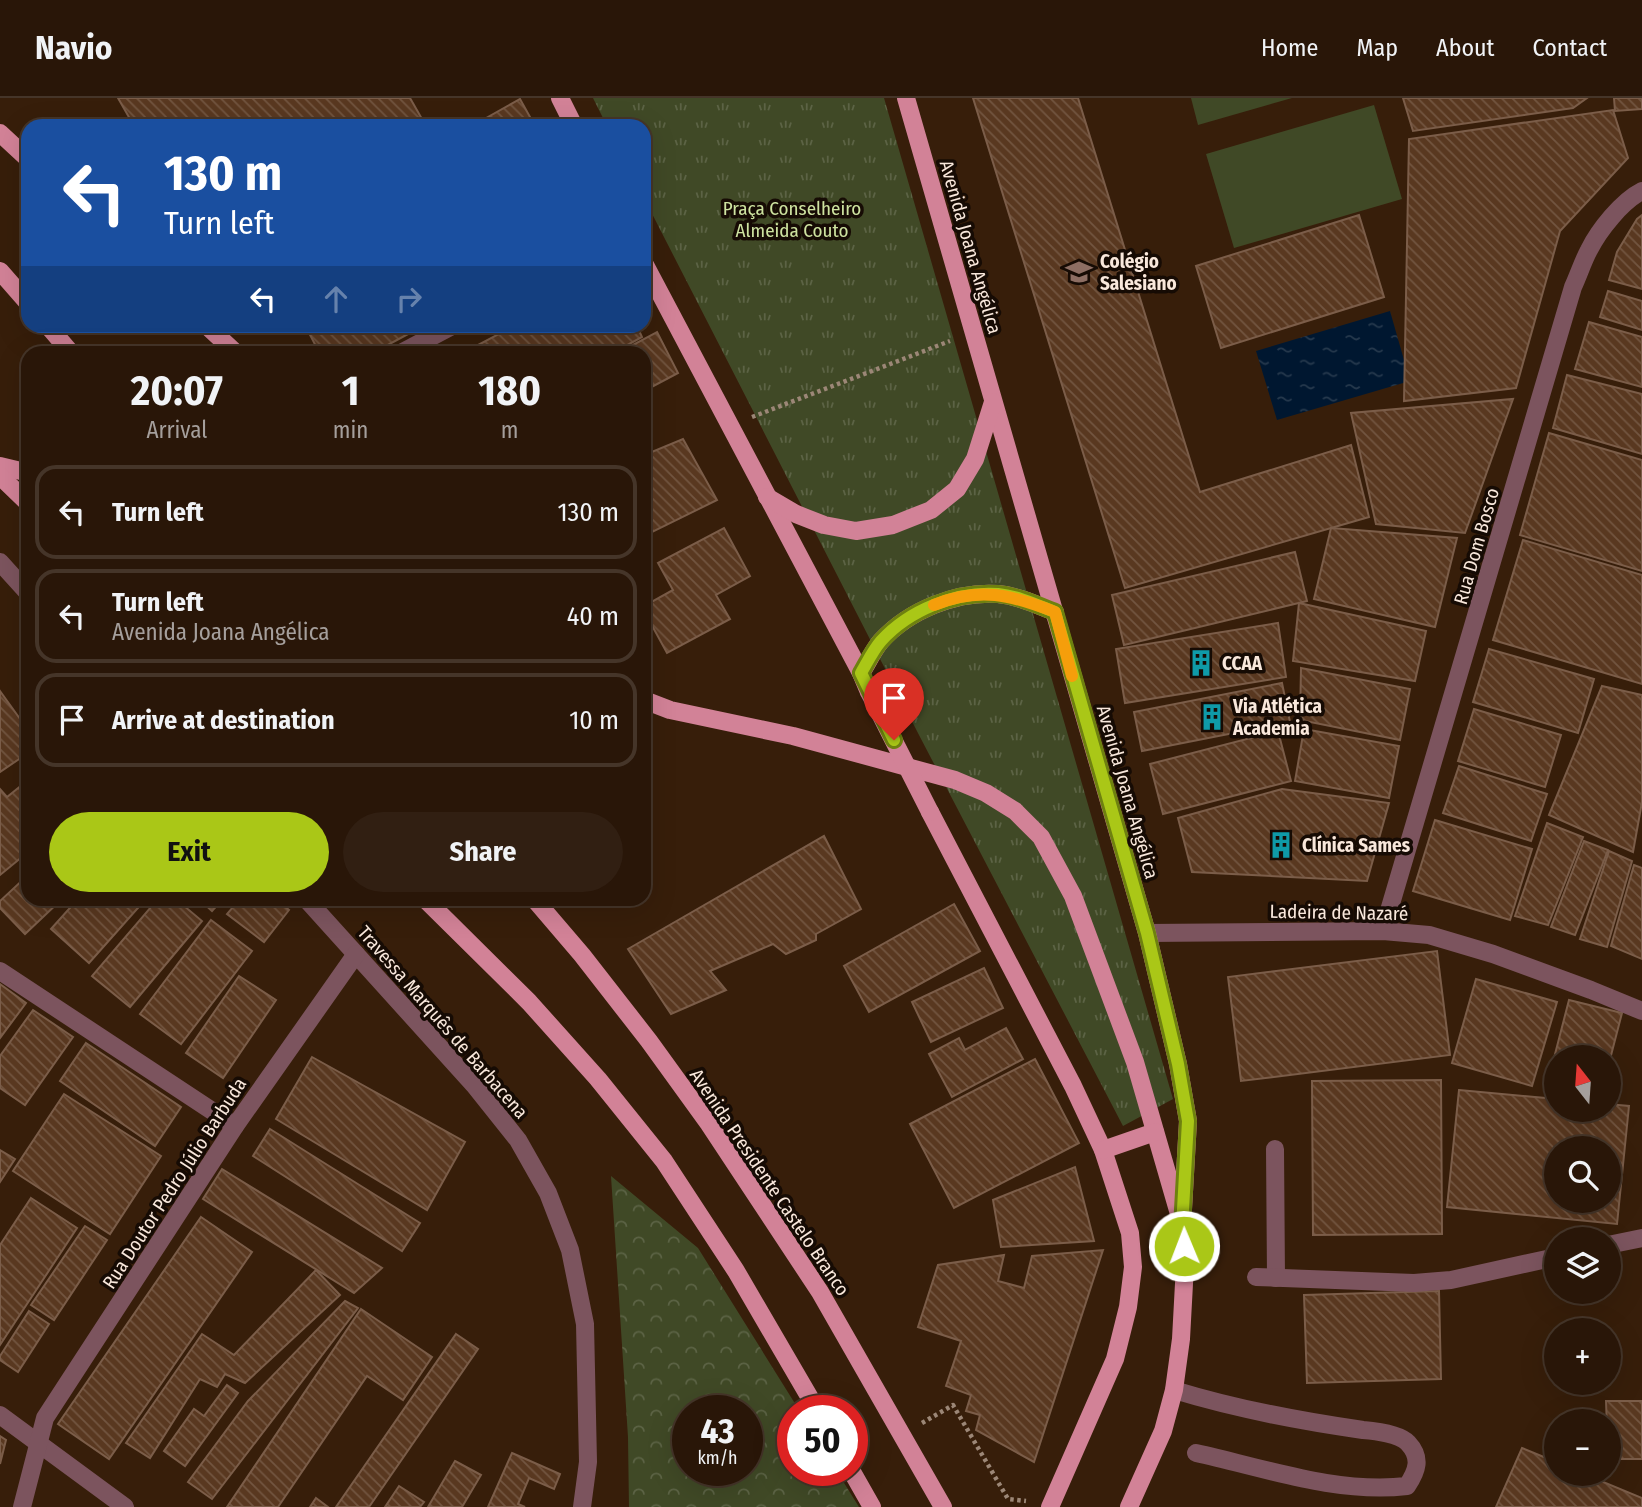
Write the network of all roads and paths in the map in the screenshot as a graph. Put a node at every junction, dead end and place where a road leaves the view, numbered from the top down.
1 (560, 98) edge
2 (906, 98) edge
3 (570, 119) edge
4 (0, 133) edge
5 (21, 152) edge
6 (1642, 191) edge
7 (0, 271) edge
8 (651, 276) edge
9 (21, 295) edge
10 (974, 332) junction
11 (214, 333) edge
12 (439, 333) edge
13 (228, 346) edge
14 (414, 346) edge
15 (993, 402) junction
16 (729, 426) junction
17 (0, 466) edge
18 (21, 471) edge
19 (0, 476) edge
20 (21, 496) edge
21 (767, 497) junction
22 (0, 562) edge
23 (21, 585) edge
24 (1055, 612) junction
25 (861, 673) junction
26 (651, 703) edge
27 (312, 906) edge
28 (432, 906) edge
29 (539, 906) edge
30 (1383, 931) junction
31 (1147, 933) junction
32 (356, 954) junction
33 (0, 971) edge
34 (1642, 1012) edge
35 (235, 1126) junction
36 (1155, 1132) junction
37 (1275, 1149) dead end
38 (1103, 1150) junction
39 (1182, 1227) junction
40 (1642, 1238) edge
41 (1621, 1242) edge
42 (1544, 1260) edge
43 (1256, 1277) dead end
44 (1276, 1278) junction
45 (1174, 1390) junction
46 (808, 1395) edge
47 (0, 1415) edge
48 (902, 1434) junction
49 (38, 1442) junction
50 (1196, 1453) dead end
51 (860, 1486) edge
52 (1008, 1499) dead end
53 (22, 1507) edge
54 (125, 1507) edge
55 (582, 1507) edge
56 (872, 1507) edge
57 (943, 1507) edge
58 (1050, 1507) edge
59 (1129, 1507) edge

1 - 3 main road
2 - 10 main road, Avenida Joana Angélica
4 - 5 main road
6 - 30 street, Rua Dom Bosco
7 - 9 main road
8 - 16 main road
10 - 15 main road, Avenida Joana Angélica
10 - 16 path
11 - 13 main road
12 - 14 street
15 - 21 main road
15 - 24 main road, Avenida Joana Angélica
16 - 21 main road
17 - 18 main road
19 - 20 main road
21 - 25 main road
22 - 23 street
24 - 25 main road
24 - 31 main road, Avenida Joana Angélica
25 - 38 main road, bridge
26 - 36 main road
27 - 32 street, Travessa Marquês de Barbacena
28 - 46 main road
29 - 48 main road, Avenida Presidente Castelo Branco
30 - 31 street, Ladeira de Nazaré
30 - 34 street, Ladeira de Nazaré
31 - 39 main road, Avenida Joana Angélica
32 - 35 street, Rua Doutor Pedro Júlio Barbuda
32 - 55 street, Travessa Marquês de Barbacena
33 - 35 street
35 - 49 street, Rua Doutor Pedro Júlio Barbuda
36 - 38 main road
36 - 39 main road
37 - 44 street
38 - 58 main road
39 - 45 main road, Avenida Joana Angélica
40 - 41 street
42 - 44 street
43 - 44 street
45 - 50 street
45 - 59 main road, Avenida Joana Angélica
47 - 49 street
48 - 52 path
48 - 57 main road, Avenida Presidente Castelo Branco
49 - 53 street, Rua Doutor Pedro Júlio Barbuda
49 - 54 street
51 - 56 main road

